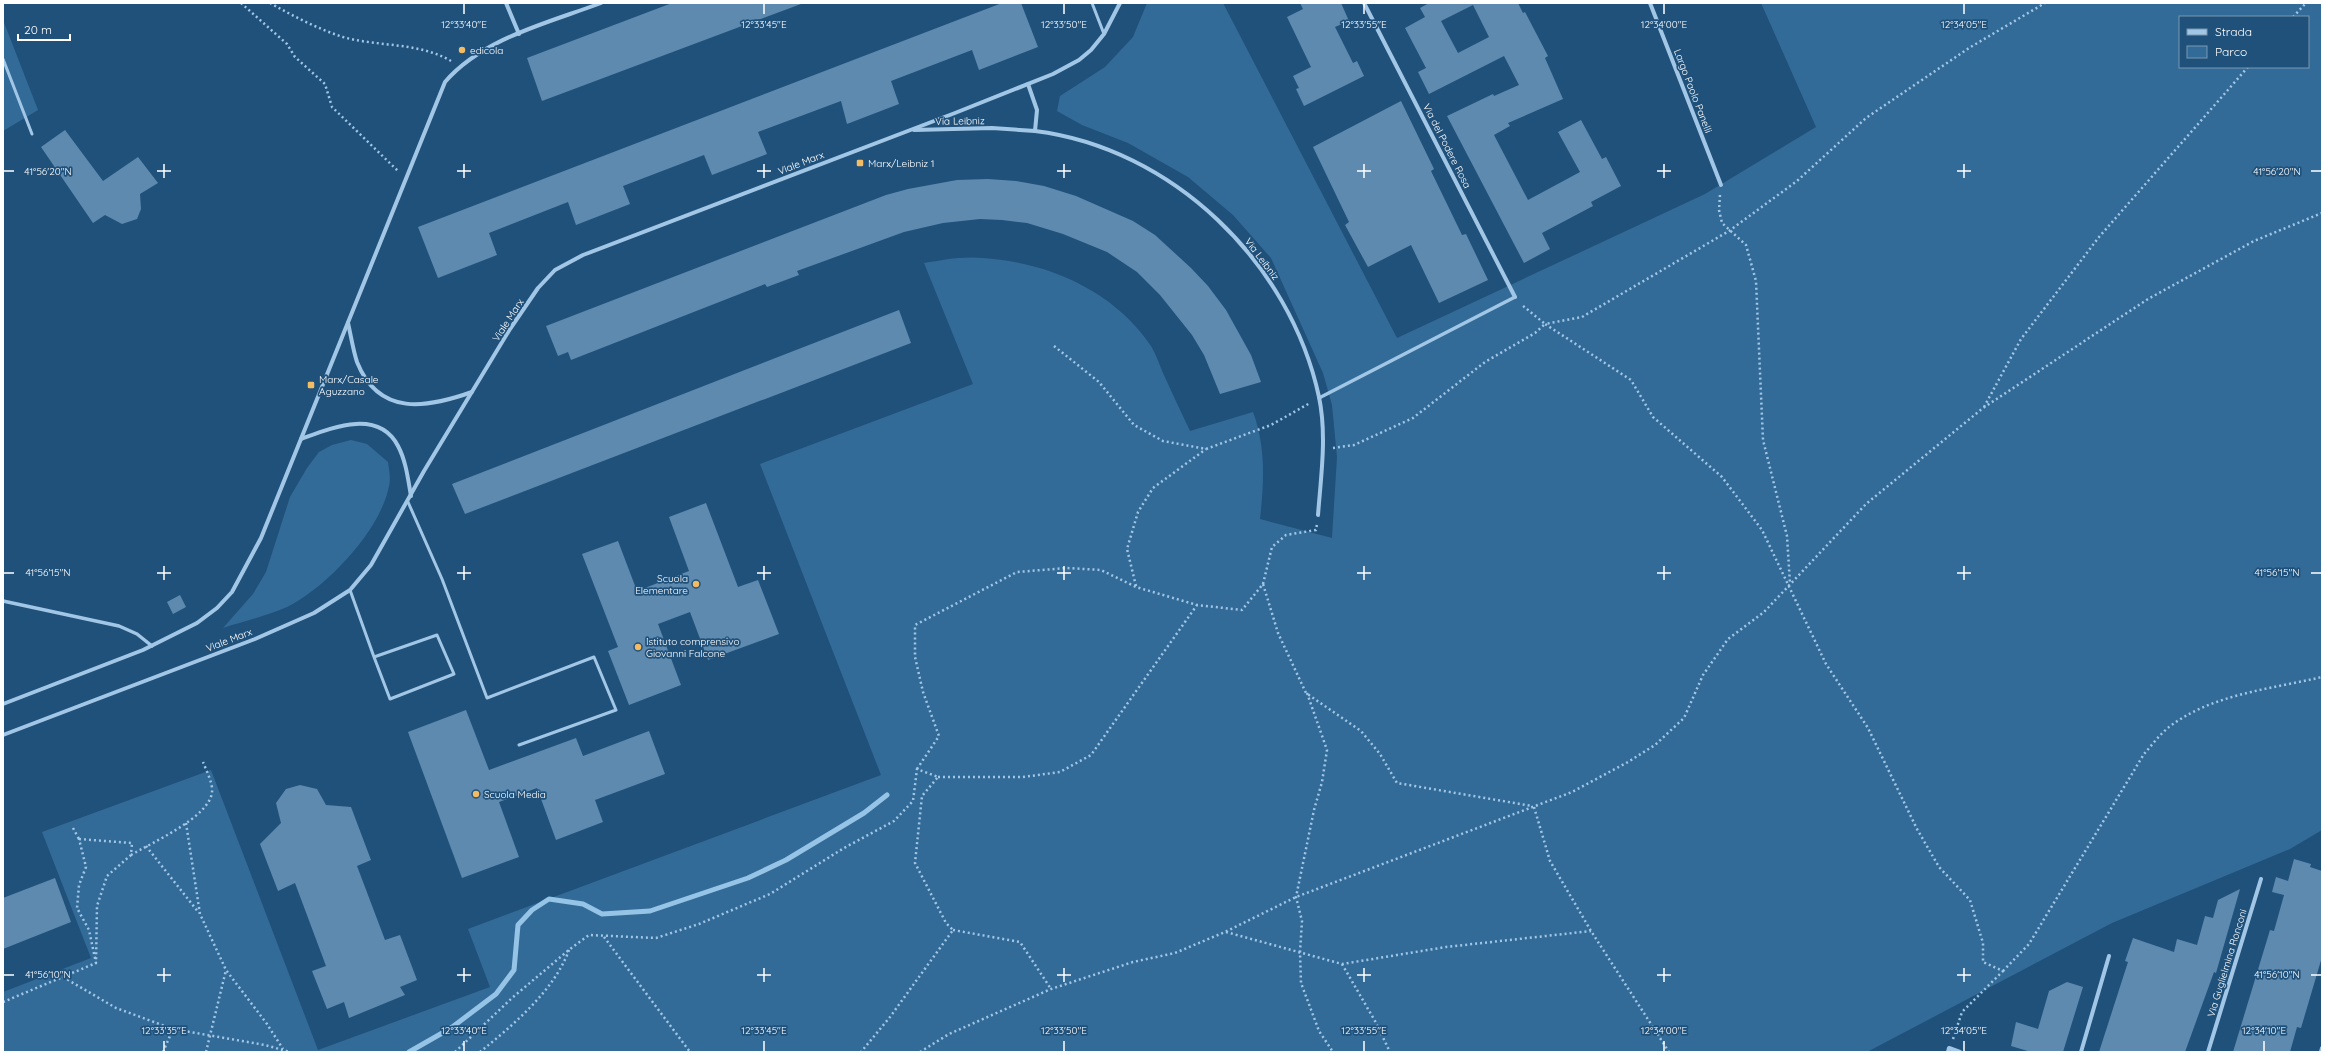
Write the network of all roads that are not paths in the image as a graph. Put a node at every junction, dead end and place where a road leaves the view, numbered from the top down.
1 (506, 3) edge
2 (601, 3) edge
3 (1092, 3) edge
4 (1120, 3) edge
5 (1364, 3) edge
6 (1650, 3) edge
7 (519, 34) junction
8 (1104, 34) junction
9 (3, 59) edge
10 (1028, 84) junction
11 (910, 130) junction
12 (1035, 130) junction
13 (32, 134) dead end
14 (1721, 185) road end
15 (1515, 297) joint
16 (348, 323) junction
17 (472, 392) junction
18 (1319, 398) junction
19 (301, 439) junction
20 (411, 496) junction
21 (408, 502) junction
22 (1318, 514) road end
23 (350, 590) junction
24 (3, 602) edge
25 (152, 646) junction
26 (374, 657) junction
27 (3, 704) edge
28 (3, 735) edge
29 (519, 745) dead end
30 (2261, 879) dead end
31 (2109, 956) dead end
32 (2322, 1048) edge
33 (1948, 1050) edge
34 (1960, 1052) edge
35 (2081, 1052) edge
36 (2208, 1052) edge
37 (2321, 1052) edge

1 - 7 street
2 - 7 street
3 - 8 lane
4 - 8 street, Viale Marx
5 - 15 street, Via del Podere Rosa
6 - 14 street, Largo Paolo Panelli
7 - 16 street
8 - 10 street, Viale Marx
9 - 13 lane
10 - 11 street, Viale Marx
10 - 12 street
11 - 12 street, Via Leibniz
11 - 17 street, Viale Marx
12 - 18 street, Via Leibniz
15 - 18 street
16 - 17 street
16 - 19 street
17 - 20 street, Viale Marx
18 - 22 street, Via Leibniz
19 - 20 street
19 - 25 street
20 - 21 street, Viale Marx
21 - 23 street, Viale Marx
21 - 29 lane
23 - 26 lane
23 - 28 street, Viale Marx
24 - 25 street
25 - 27 street
26 - 26 lane
30 - 36 street, Via Guglielmina Ronconi
31 - 35 street
32 - 37 street
33 - 34 street

